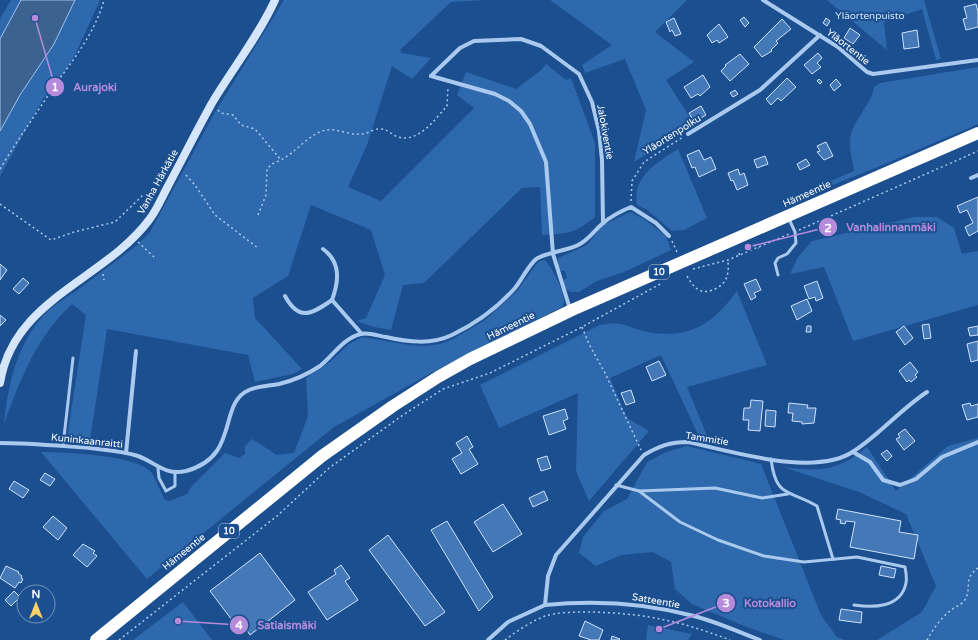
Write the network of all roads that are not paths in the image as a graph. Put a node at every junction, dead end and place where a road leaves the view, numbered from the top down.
1 (275, 0) edge
2 (764, 0) edge
3 (820, 35) junction
4 (978, 60) edge
5 (978, 132) edge
6 (688, 134) road end
7 (978, 175) edge
8 (971, 178) dead end
9 (787, 216) junction
10 (603, 223) junction
11 (669, 236) road end
12 (323, 249) dead end
13 (553, 254) junction
14 (778, 275) dead end
15 (285, 296) dead end
16 (332, 300) junction
17 (571, 310) junction
18 (361, 333) junction
19 (136, 351) dead end
20 (73, 358) dead end
21 (0, 383) edge
22 (927, 392) dead end
23 (978, 442) edge
24 (0, 443) edge
25 (63, 446) junction
26 (853, 452) junction
27 (126, 453) junction
28 (771, 459) junction
29 (158, 468) junction
30 (175, 472) junction
31 (616, 485) junction
32 (639, 491) junction
33 (788, 494) junction
34 (833, 559) junction
35 (545, 605) junction
36 (854, 606) dead end
37 (97, 640) edge
38 (488, 640) edge
39 (760, 640) edge

1 - 21 street, Vanha Härkätie
2 - 3 street, Yläortentie
3 - 4 street, Yläortentie
3 - 6 street, Yläortenpolku
5 - 9 highway, Hämeentie / 10
7 - 8 street
9 - 14 lane
9 - 17 highway, Hämeentie / 10
10 - 11 street
10 - 13 street
10 - 13 street, Jalokiventie
12 - 16 street
13 - 17 street
13 - 18 street
15 - 16 street
16 - 18 street
17 - 37 highway, Hämeentie / 10
18 - 30 street, Kuninkaanraitti
19 - 27 street
20 - 25 lane
22 - 26 street, Tammitie
23 - 26 street
24 - 25 street, Kuninkaanraitti
25 - 27 street, Kuninkaanraitti
26 - 28 street, Tammitie
27 - 29 street, Kuninkaanraitti
28 - 31 street, Tammitie
28 - 33 lane
29 - 30 street, Kuninkaanraitti
29 - 30 lane
31 - 32 lane
31 - 35 street, Tammitie
32 - 33 lane
32 - 34 lane
33 - 34 lane
34 - 36 lane
35 - 38 street
35 - 39 street, Satteentie

